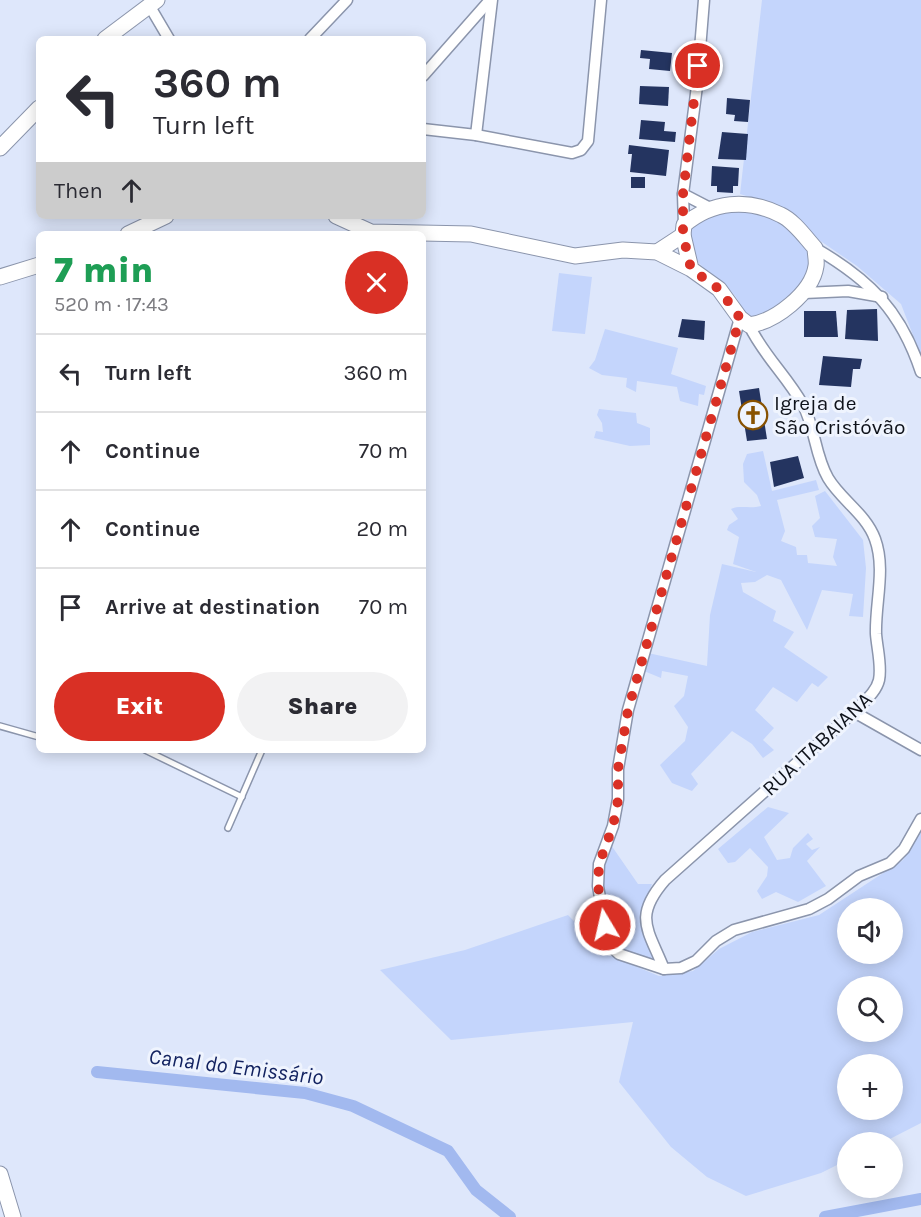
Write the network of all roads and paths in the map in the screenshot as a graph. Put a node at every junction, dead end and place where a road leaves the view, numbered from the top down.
1 (347, 0) edge
2 (491, 0) edge
3 (601, 0) edge
4 (704, 0) edge
5 (153, 2) edge
6 (109, 36) edge
7 (168, 36) edge
8 (313, 36) edge
9 (426, 73) edge
10 (36, 111) edge
11 (426, 129) edge
12 (476, 135) junction
13 (0, 148) edge
14 (683, 194) junction
15 (710, 208) junction
16 (160, 219) edge
17 (343, 219) edge
18 (684, 230) junction
19 (134, 231) edge
20 (369, 231) edge
21 (426, 233) edge
22 (815, 248) junction
23 (657, 252) junction
24 (36, 266) edge
25 (691, 269) junction
26 (0, 277) edge
27 (804, 293) junction
28 (882, 297) junction
29 (745, 322) junction
30 (921, 372) edge
31 (854, 712) junction
32 (0, 726) edge
33 (36, 736) edge
34 (921, 750) edge
35 (151, 753) edge
36 (261, 753) edge
37 (242, 797) junction
38 (921, 819) edge
39 (228, 828) dead end
40 (664, 969) junction
41 (0, 1177) edge
42 (13, 1217) edge

1 - 8 street
2 - 9 street
2 - 12 street
3 - 12 street
4 - 14 street
5 - 6 street
5 - 7 street
10 - 13 street
11 - 12 street
14 - 15 street
14 - 18 street
15 - 18 street
15 - 22 street
16 - 19 street
17 - 20 street
18 - 23 street
18 - 25 street
21 - 23 street
22 - 27 street
22 - 28 street
23 - 25 street
24 - 26 street
25 - 29 street
27 - 28 street
27 - 29 street
28 - 30 street
29 - 31 street, RUA ITABAIANA
29 - 40 street
31 - 34 street
31 - 40 street, RUA ITABAIANA
32 - 33 lane
35 - 37 lane
36 - 37 lane
37 - 39 lane
38 - 40 street
41 - 42 street

